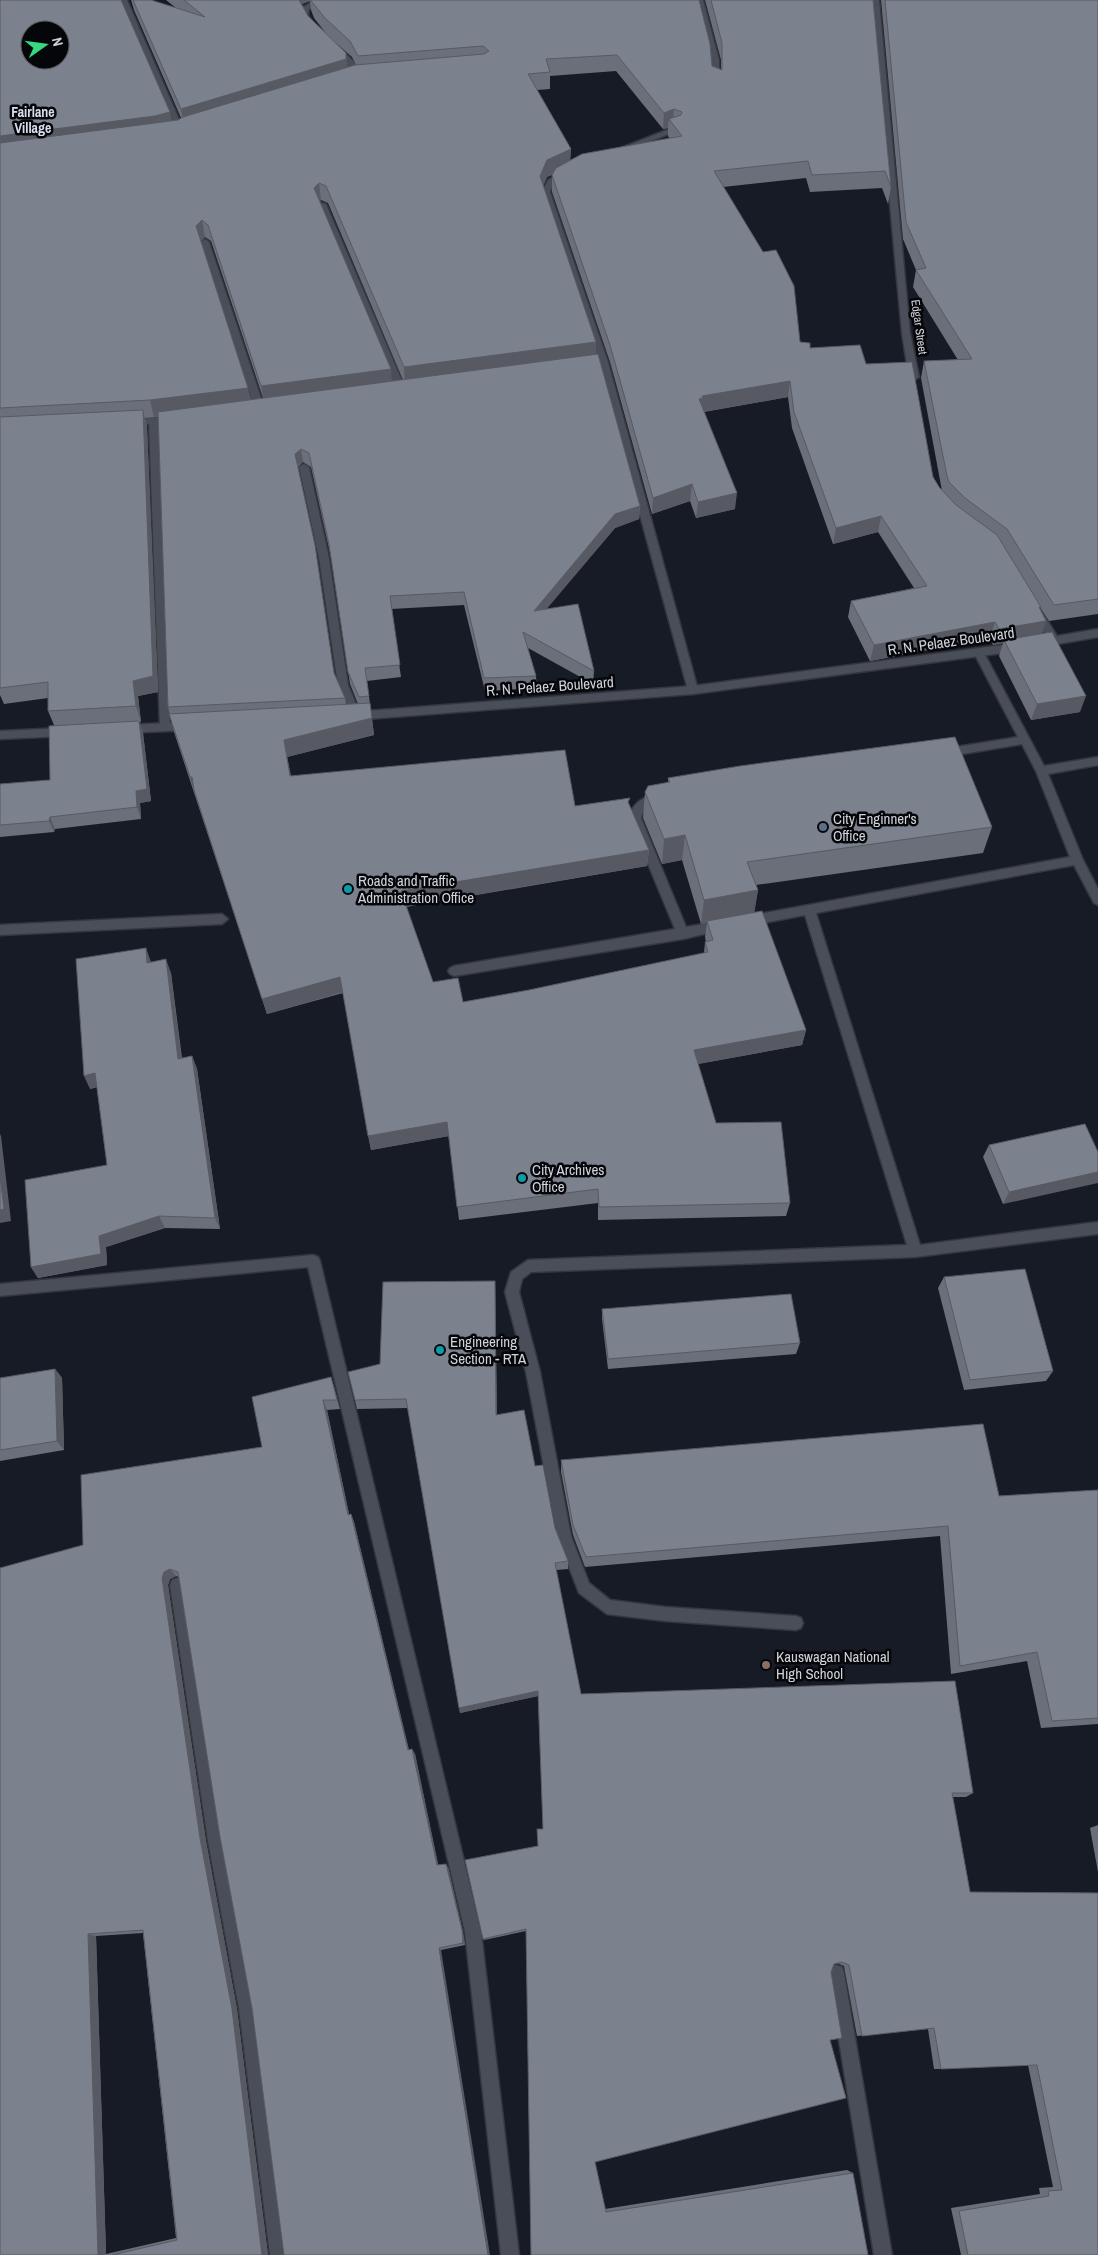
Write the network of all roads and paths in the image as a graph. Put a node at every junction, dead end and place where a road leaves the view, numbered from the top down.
1 (123, 0) edge
2 (322, 0) edge
3 (699, 0) edge
4 (875, 0) edge
5 (317, 31) edge
6 (331, 44) edge
7 (363, 77) edge
8 (716, 83) edge
9 (190, 130) edge
10 (674, 130) edge
11 (610, 153) edge
12 (578, 167) edge
13 (322, 204) edge
14 (205, 242) edge
15 (400, 390) edge
16 (917, 390) edge
17 (259, 407) edge
18 (183, 418) edge
19 (154, 422) junction
20 (116, 424) edge
21 (304, 467) edge
22 (1030, 602) edge
23 (1098, 633) edge
24 (1054, 641) junction
25 (979, 653) junction
26 (693, 690) junction
27 (203, 725) edge
28 (165, 727) junction
29 (116, 729) edge
30 (78, 731) edge
31 (0, 734) edge
32 (1023, 740) junction
33 (936, 754) edge
34 (1098, 760) edge
35 (1041, 771) junction
36 (672, 796) edge
37 (1077, 860) junction
38 (1098, 900) edge
39 (809, 909) junction
40 (222, 919) dead end
41 (0, 930) edge
42 (683, 934) junction
43 (454, 971) dead end
44 (1098, 1228) edge
45 (915, 1251) junction
46 (0, 1290) edge
47 (177, 1585) edge
48 (796, 1623) dead end
49 (836, 1973) edge
50 (279, 2255) edge
51 (510, 2255) edge
52 (883, 2255) edge

1 - 9 street
2 - 5 street
3 - 8 street
4 - 16 street, Edgar Street
6 - 7 street
10 - 11 street
12 - 26 street
13 - 15 street
14 - 17 street
18 - 19 street
19 - 20 street
19 - 28 street
21 - 26 street, R. N. Pelaez Boulevard
22 - 24 street
23 - 24 street, R. N. Pelaez Boulevard
24 - 25 street, R. N. Pelaez Boulevard
25 - 26 street, R. N. Pelaez Boulevard
25 - 32 street
27 - 28 street
28 - 29 street
30 - 31 street
32 - 33 street
32 - 35 street
34 - 35 street
35 - 37 street
36 - 42 street
37 - 38 street
37 - 39 street
39 - 42 street
39 - 45 street
40 - 41 street
42 - 43 street
44 - 45 street
45 - 48 street
46 - 51 street
47 - 50 street
49 - 52 street

